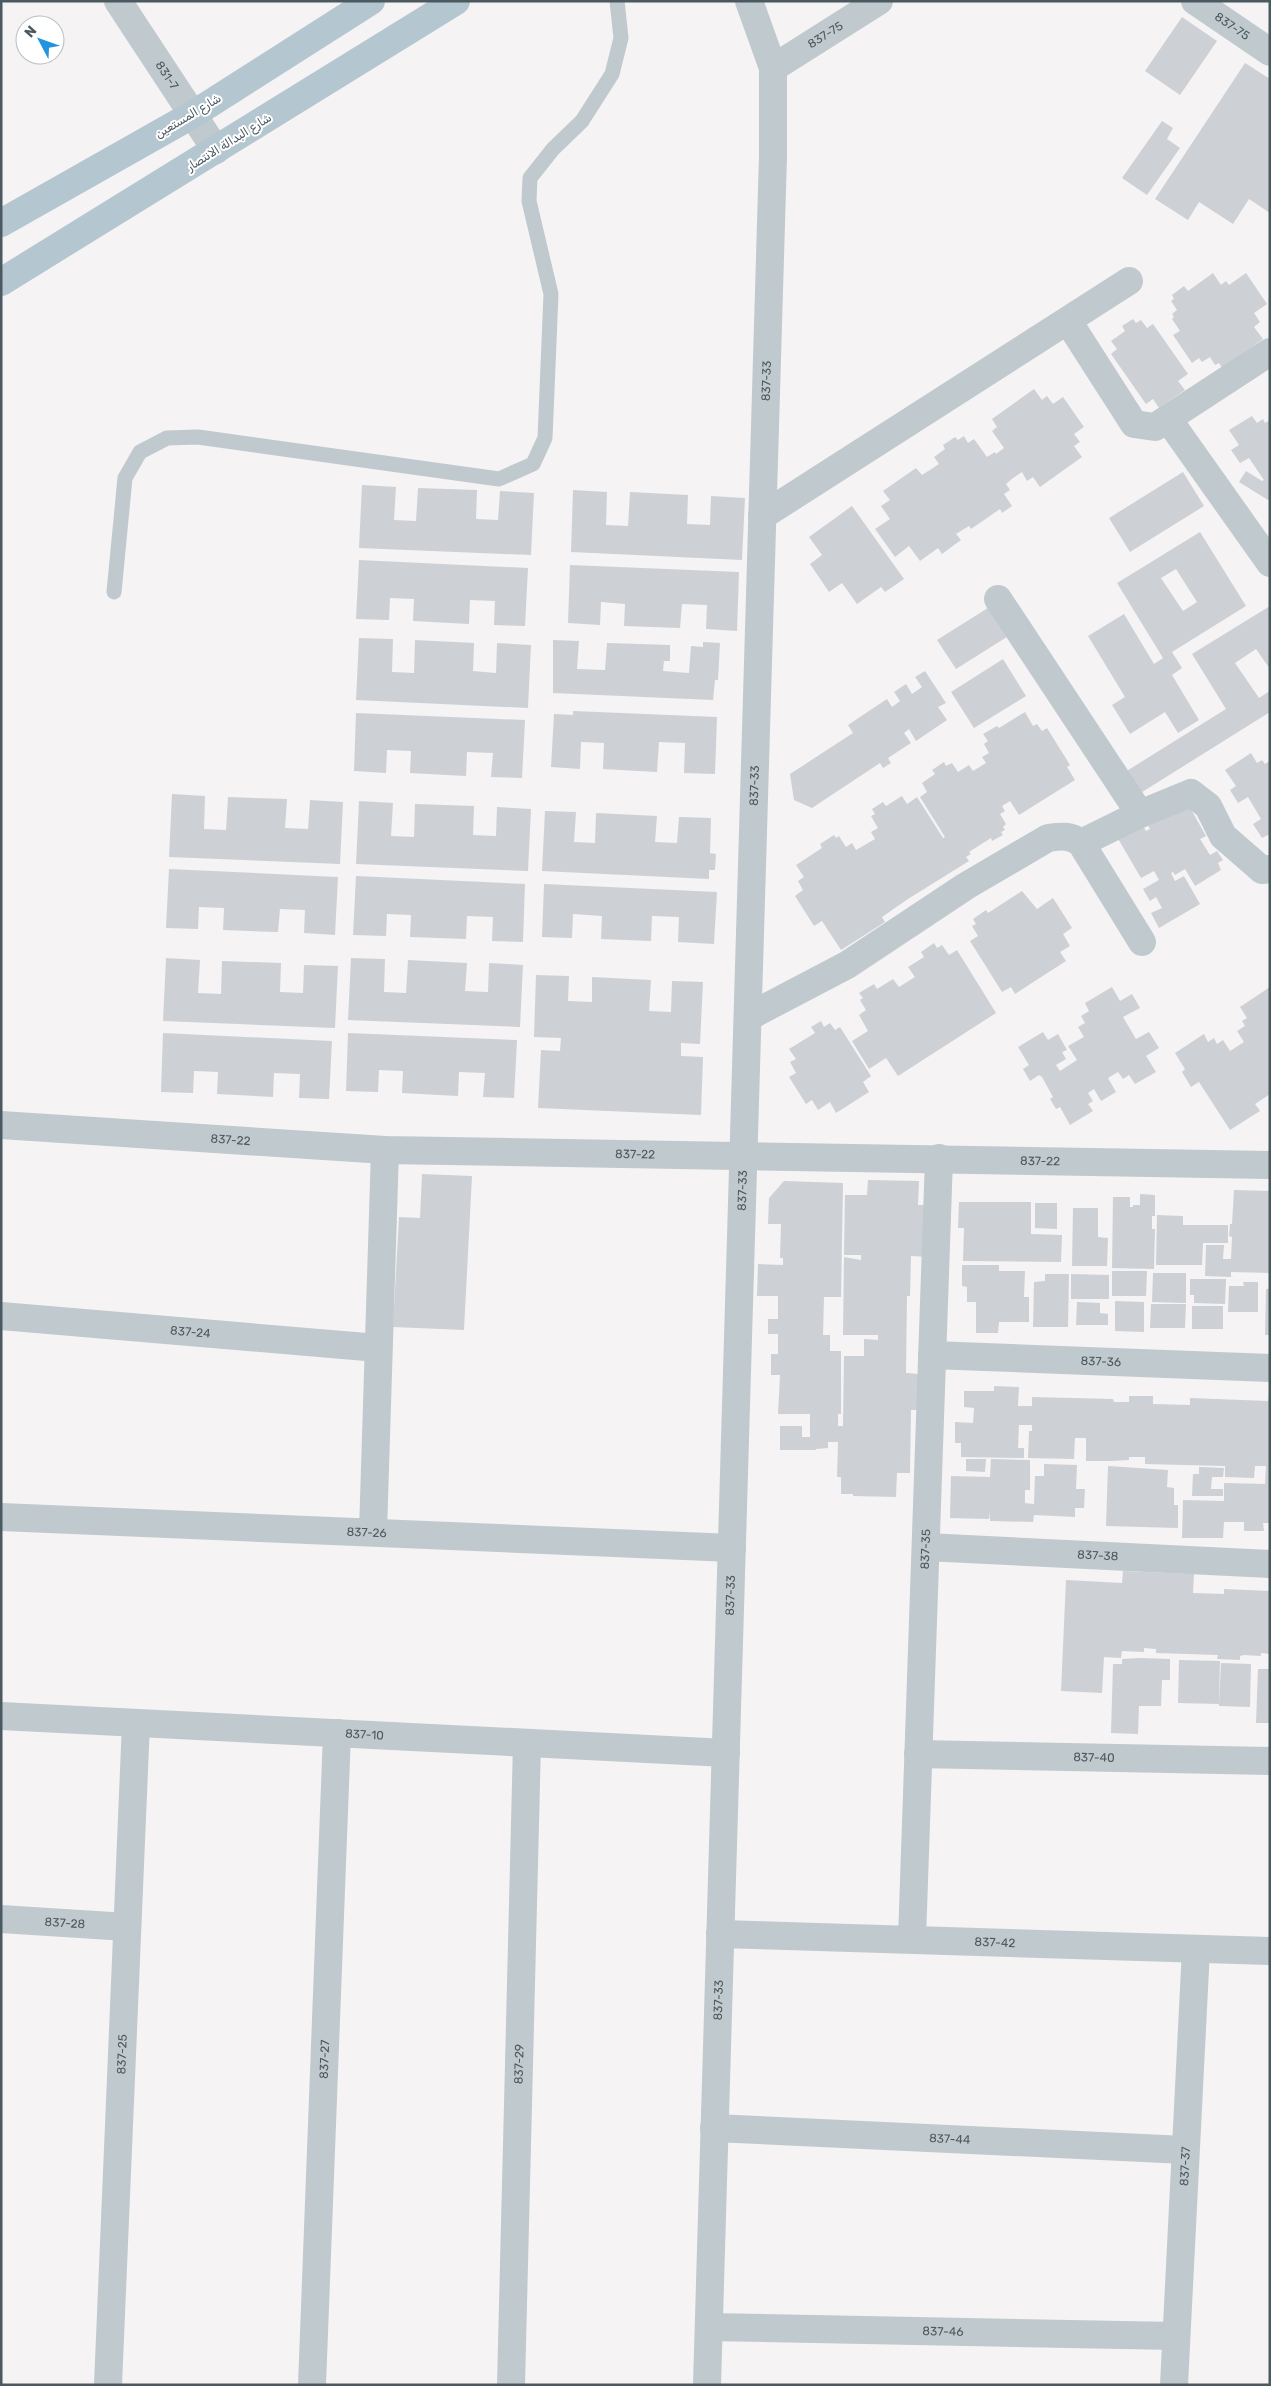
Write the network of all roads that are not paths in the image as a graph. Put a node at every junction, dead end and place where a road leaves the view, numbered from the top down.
1 (118, 1) edge
2 (371, 1) edge
3 (456, 1) edge
4 (616, 1) edge
5 (749, 1) edge
6 (879, 1) edge
7 (1195, 1) edge
8 (1270, 52) edge
9 (772, 68) junction
10 (192, 115) junction
11 (216, 150) junction
12 (1, 223) edge
13 (1128, 281) dead end
14 (1, 282) edge
15 (1068, 321) junction
16 (1270, 352) edge
17 (1168, 419) junction
18 (762, 516) junction
19 (1270, 563) edge
20 (114, 592) dead end
21 (998, 599) dead end
22 (1140, 814) junction
23 (1081, 844) junction
24 (1270, 869) edge
25 (1142, 942) dead end
26 (748, 1017) junction
27 (1, 1125) edge
28 (385, 1150) junction
29 (743, 1155) junction
30 (939, 1158) junction
31 (1270, 1165) edge
32 (1, 1316) edge
33 (378, 1348) junction
34 (932, 1355) junction
35 (1270, 1368) edge
36 (1, 1516) edge
37 (373, 1532) junction
38 (926, 1547) junction
39 (732, 1548) junction
40 (1270, 1564) edge
41 (1, 1716) edge
42 (136, 1723) junction
43 (337, 1734) junction
44 (528, 1743) junction
45 (726, 1753) junction
46 (918, 1754) junction
47 (1270, 1761) edge
48 (1, 1919) edge
49 (127, 1927) junction
50 (720, 1934) junction
51 (912, 1940) junction
52 (1196, 1949) junction
53 (1270, 1951) edge
54 (714, 2128) junction
55 (1186, 2150) junction
56 (709, 2327) junction
57 (1176, 2336) junction
58 (108, 2385) edge
59 (312, 2385) edge
60 (511, 2385) edge
61 (707, 2385) edge
62 (1174, 2385) edge

1 - 10 street, 831-7
2 - 10 main road, شارع المستعين
3 - 11 main road, شارع البدالة الانتصار
4 - 20 lane
5 - 9 street, 837-33
6 - 9 street, 837-75
7 - 8 street, 837-75
9 - 18 street, 837-33
10 - 11 street, 831-7
10 - 12 main road, شارع المستعين
11 - 14 main road, شارع البدالة الانتصار
13 - 15 street
15 - 17 street
15 - 18 street
16 - 17 street
17 - 19 street
18 - 26 street, 837-33
21 - 22 street
22 - 23 street
22 - 24 street
23 - 25 street
23 - 26 street
26 - 29 street, 837-33
27 - 28 street, 837-22
28 - 29 street, 837-22
28 - 33 street
29 - 30 street, 837-22
29 - 39 street, 837-33
30 - 31 street, 837-22
30 - 34 street, 837-35
32 - 33 street, 837-24
33 - 37 street
34 - 35 street, 837-36
34 - 38 street, 837-35
36 - 37 street, 837-26
37 - 39 street, 837-26
38 - 40 street, 837-38
38 - 46 street, 837-35
39 - 45 street, 837-33
41 - 42 street, 837-10
42 - 43 street, 837-10
42 - 49 street, 837-25
43 - 44 street, 837-10
43 - 59 street, 837-27
44 - 45 street, 837-10
44 - 60 street, 837-29
45 - 50 street, 837-33
46 - 47 street, 837-40
46 - 51 street, 837-35
48 - 49 street, 837-28
49 - 58 street, 837-25
50 - 51 street, 837-42
50 - 54 street, 837-33
51 - 52 street, 837-42
52 - 53 street, 837-42
52 - 55 street, 837-37
54 - 55 street, 837-44
54 - 56 street, 837-33
55 - 57 street, 837-37
56 - 57 street, 837-46
56 - 61 street, 837-33
57 - 62 street, 837-37

